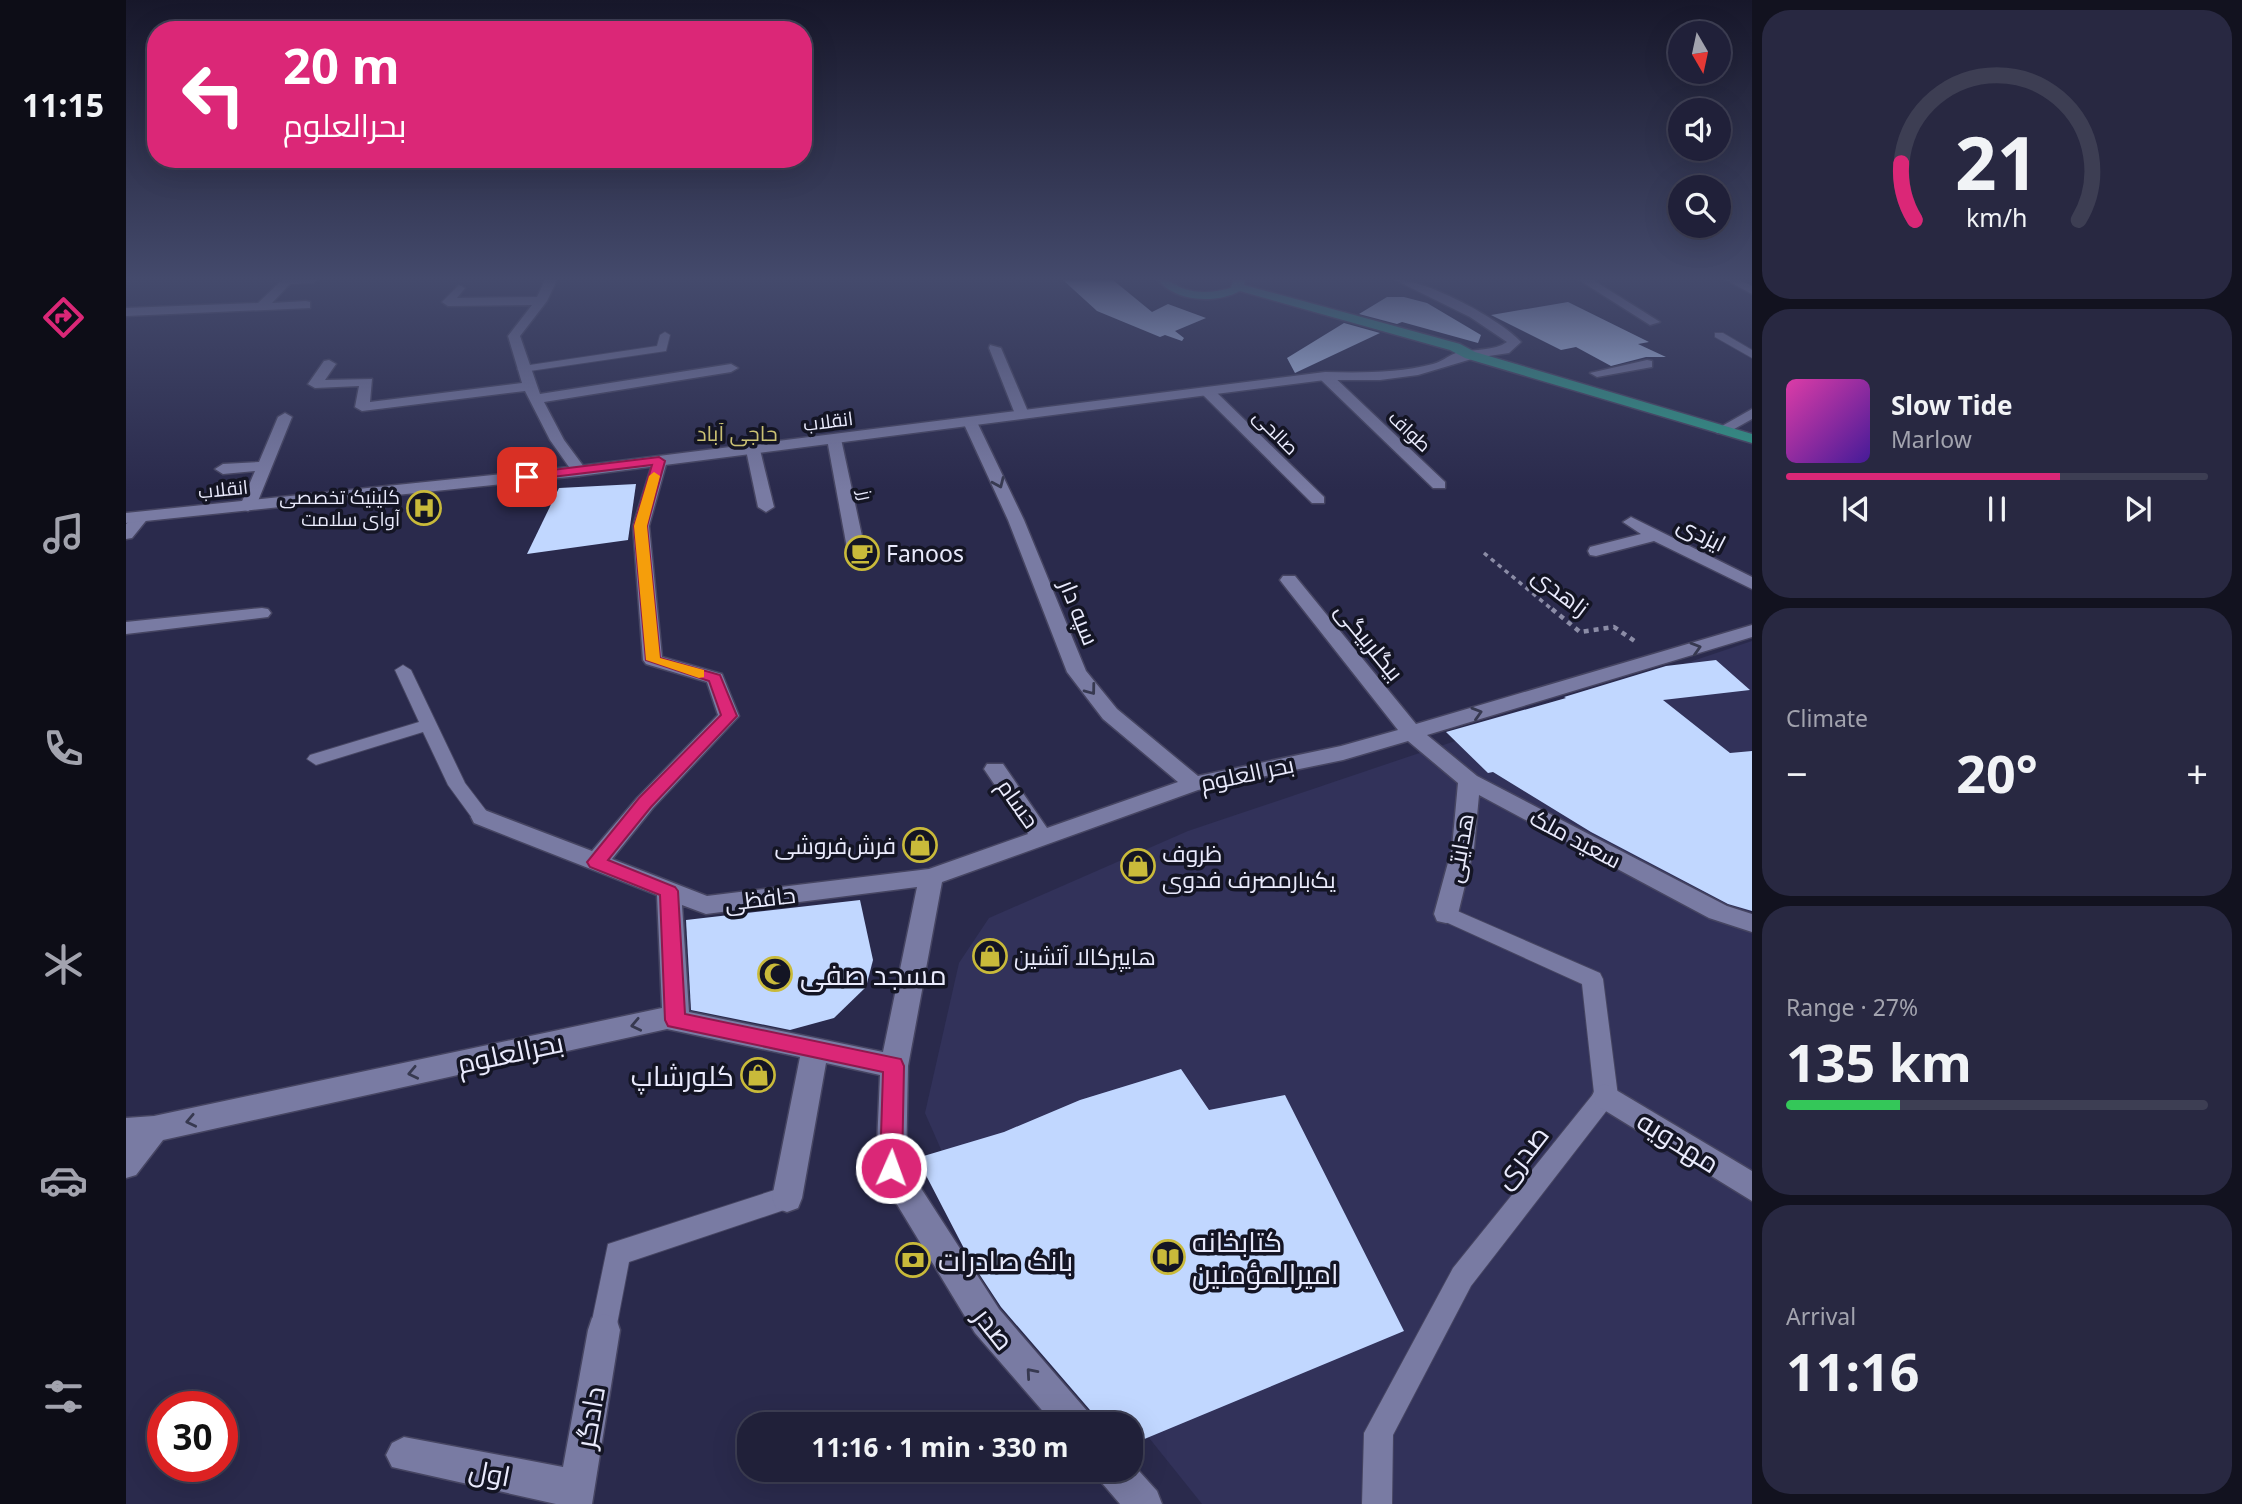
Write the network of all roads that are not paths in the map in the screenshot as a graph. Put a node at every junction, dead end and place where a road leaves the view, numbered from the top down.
1 (518, 350) edge
2 (654, 350) edge
3 (996, 350) edge
4 (1431, 350) edge
5 (1503, 350) edge
6 (1470, 355) junction
7 (329, 364) dead end
8 (1647, 365) dead end
9 (731, 368) dead end
10 (523, 369) junction
11 (1597, 373) dead end
12 (1325, 376) junction
13 (1207, 391) junction
14 (531, 393) junction
15 (1752, 413) edge
16 (1022, 414) junction
17 (285, 417) dead end
18 (970, 422) junction
19 (1722, 430) junction
20 (834, 439) junction
21 (1752, 439) edge
22 (752, 450) junction
23 (659, 461) junction
24 (264, 466) junction
25 (223, 469) dead end
26 (579, 471) junction
27 (1439, 485) dead end
28 (1318, 500) dead end
29 (248, 506) junction
30 (766, 507) dead end
31 (133, 517) edge
32 (1631, 522) dead end
33 (126, 534) edge
34 (1656, 535) junction
35 (1596, 551) dead end
36 (858, 559) dead end
37 (1289, 580) dead end
38 (1752, 584) edge
39 (262, 613) dead end
40 (126, 628) edge
41 (1752, 631) edge
42 (403, 670) dead end
43 (426, 725) junction
44 (1412, 733) junction
45 (316, 759) dead end
46 (995, 769) dead end
47 (1469, 781) junction
48 (1194, 784) junction
49 (482, 817) joint
50 (1042, 838) junction
51 (596, 862) junction
52 (931, 877) junction
53 (669, 891) junction
54 (1446, 914) joint
55 (1752, 923) edge
56 (676, 1020) junction
57 (815, 1049) junction
58 (894, 1066) junction
59 (1606, 1096) junction
60 (140, 1130) edge
61 (126, 1165) edge
62 (1752, 1187) edge
63 (787, 1198) joint
64 (604, 1330) joint
65 (1066, 1412) edge
66 (404, 1455) dead end
67 (1125, 1482) edge
68 (575, 1496) edge
69 (1144, 1504) edge
70 (1377, 1504) edge

1 - 10 street
2 - 10 lane
3 - 16 street
4 - 6 main road
5 - 6 street, انقلاب
6 - 12 street, انقلاب
6 - 19 main road
7 - 14 street
8 - 11 street
9 - 14 street
10 - 14 street
12 - 13 street, انقلاب
12 - 27 street, طواف
13 - 16 street, انقلاب
13 - 28 street, صالحی
14 - 26 street
15 - 19 street
16 - 18 street, انقلاب
17 - 24 street
18 - 20 street, انقلاب
18 -> 48 street, سپه دار
19 - 21 main road
20 - 22 street, انقلاب
20 - 36 street, رز
22 - 23 street, انقلاب
22 - 30 street
23 - 26 street, انقلاب
23 - 51 street
24 - 25 street
24 - 29 street
26 - 29 street, انقلاب
29 - 31 street, انقلاب
31 - 33 street
32 - 34 street, ایزدی
34 - 35 street
34 - 38 street, ایزدی
37 - 44 street, بیگلربیگی
39 - 40 street
44 -> 41 street, بحر العلوم
42 - 43 lane
43 - 45 lane
43 - 49 lane
44 - 47 street, سعید ملک
44 - 48 street, بحر العلوم
46 - 50 street, حسام
47 - 54 street, هدایتی
47 - 55 street, سعید ملک
48 - 50 street, بحر العلوم
49 - 51 street, حافظی
50 - 52 street, بحر العلوم
51 - 53 street, حافظی
52 - 53 street, حافظی
52 - 58 street
53 - 56 street
54 - 59 lane
56 - 57 street, بحرالعلوم
56 -> 60 street, بحرالعلوم
57 - 58 street, بحرالعلوم
57 - 63 street
65 -> 58 street, صدر
59 - 62 street, مهدویه
59 - 70 lane, صدری
60 - 61 street
63 - 64 lane
64 - 68 street, دادگر
66 - 68 street, اول
67 - 69 street

